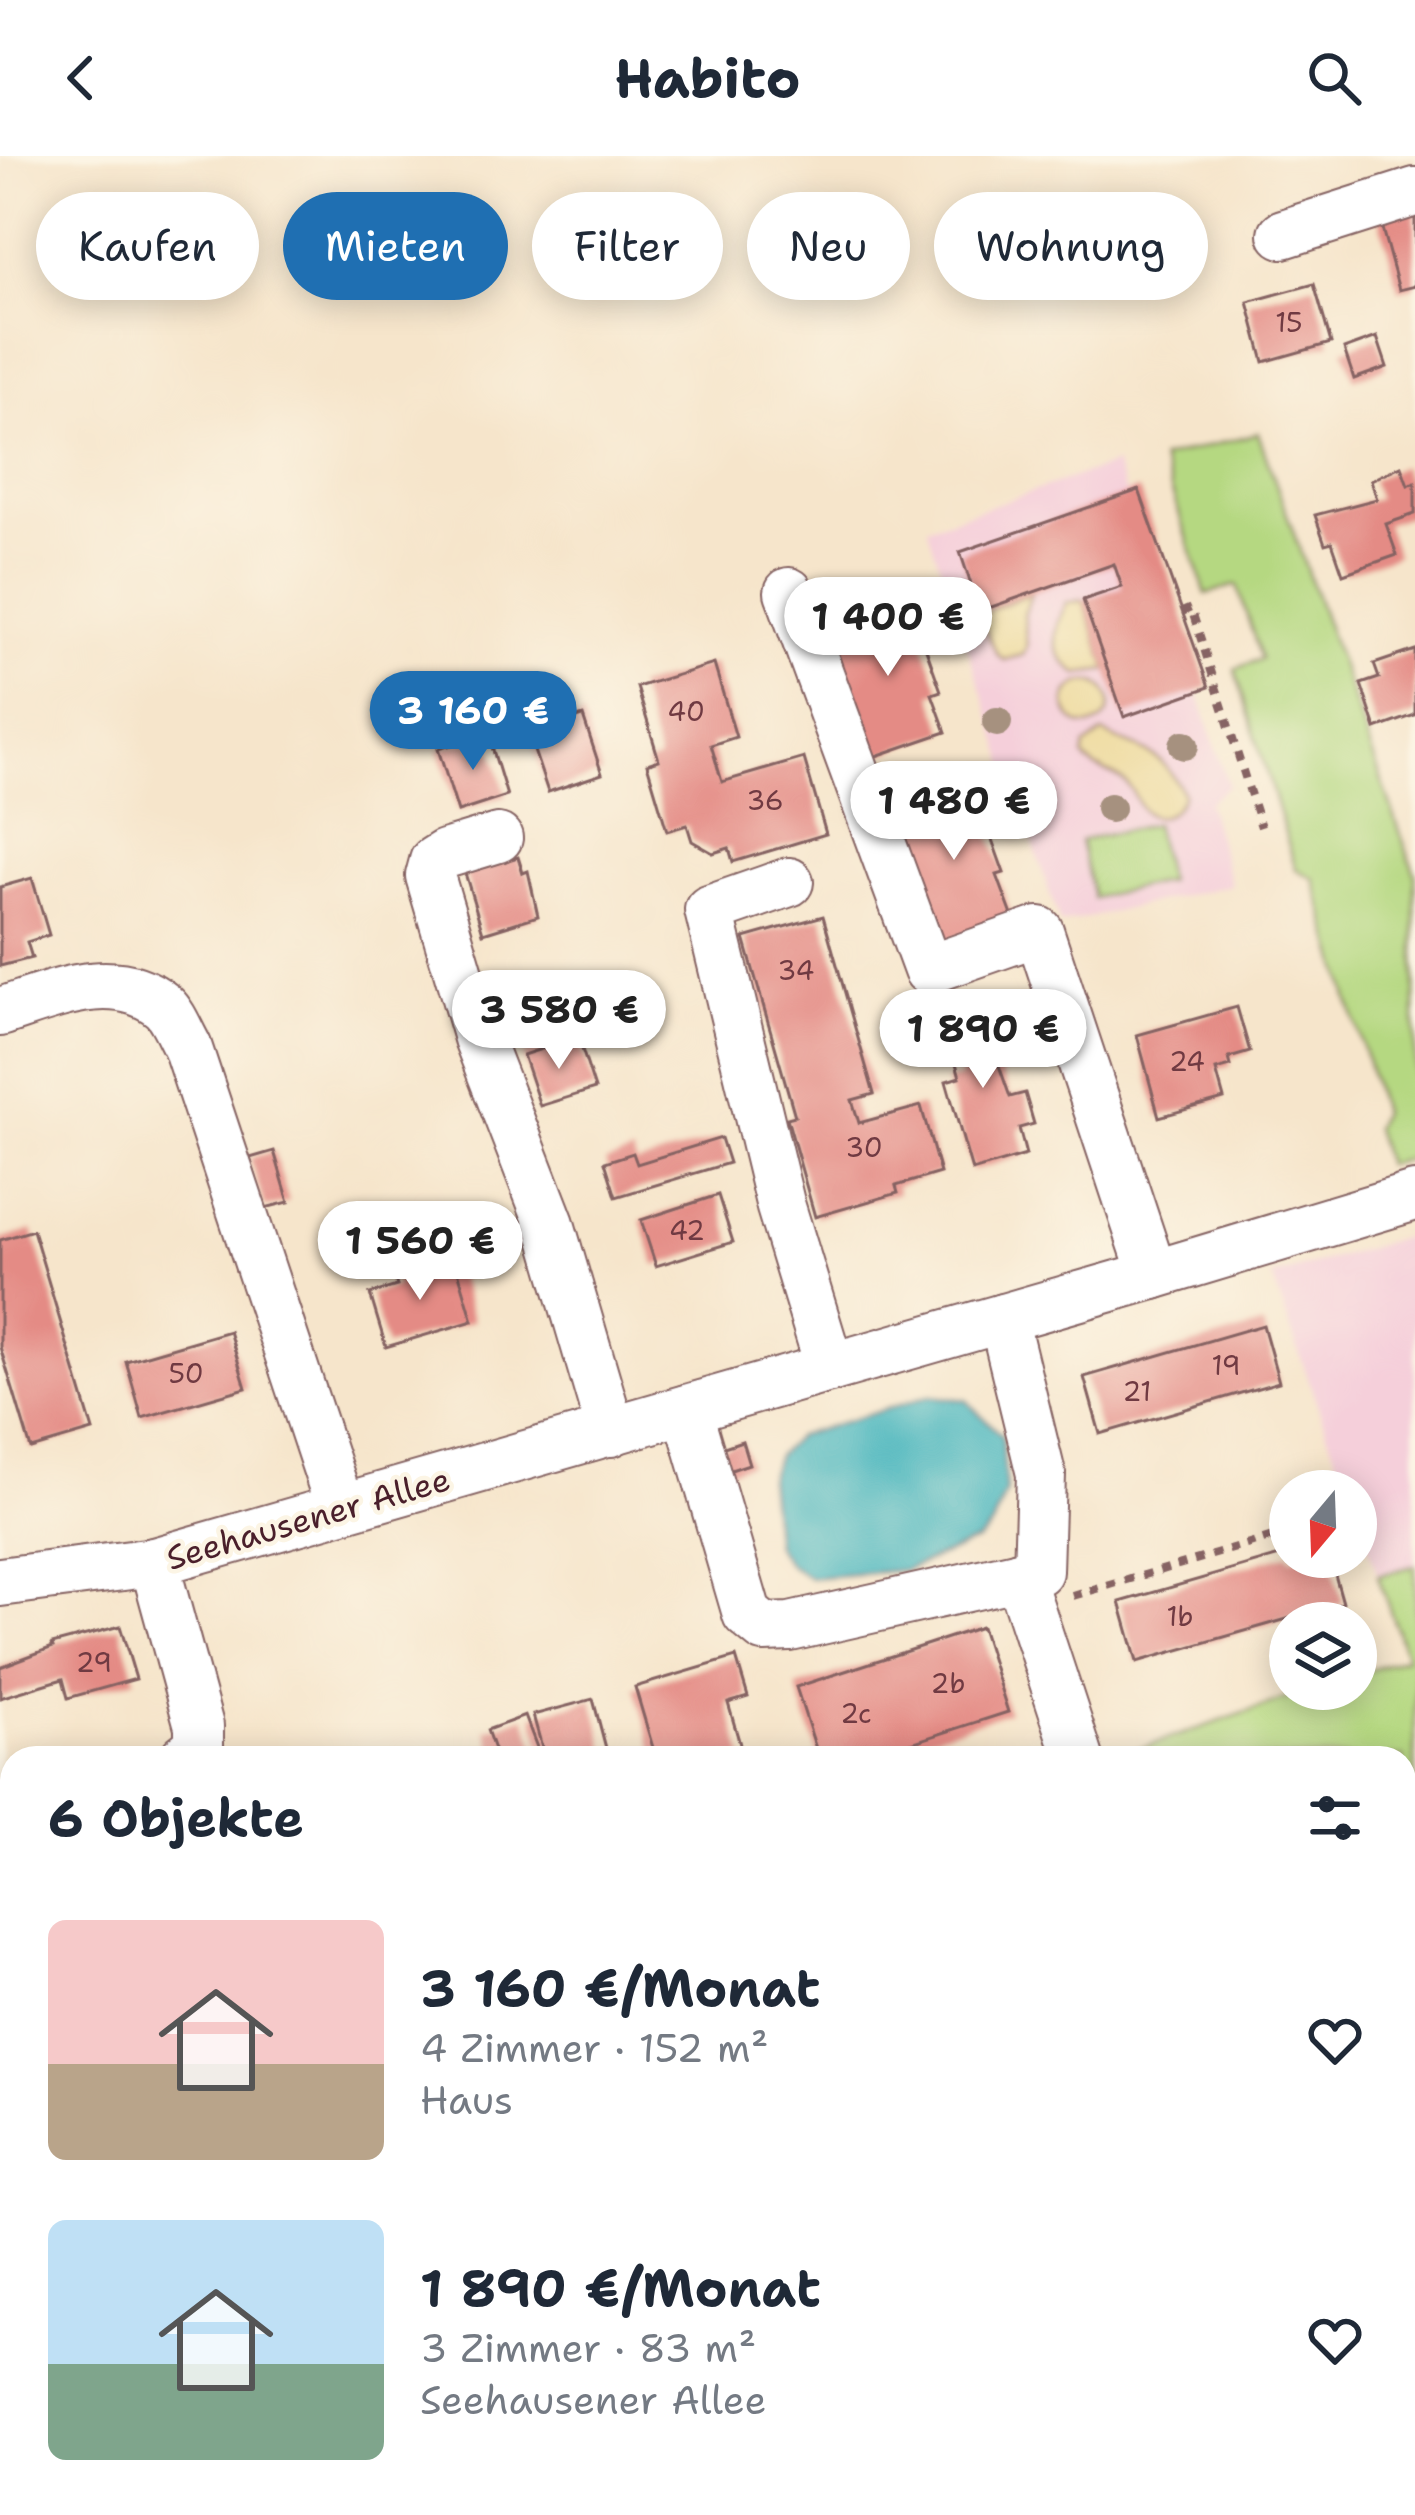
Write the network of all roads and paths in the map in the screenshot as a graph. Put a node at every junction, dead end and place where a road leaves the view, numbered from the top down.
1 (1415, 192) edge
2 (1283, 234) dead end
3 (789, 592) dead end
4 (1182, 612) dead end
5 (1261, 826) dead end
6 (498, 838) dead end
7 (789, 882) dead end
8 (0, 1012) edge
9 (1415, 1196) edge
10 (1153, 1276) junction
11 (1003, 1318) junction
12 (830, 1368) junction
13 (687, 1408) junction
14 (611, 1432) junction
15 (340, 1508) junction
16 (1269, 1537) edge
17 (154, 1562) junction
18 (0, 1582) edge
19 (1023, 1592) junction
20 (199, 1746) edge
21 (1075, 1746) edge

1 - 2 street
3 - 10 street
4 - 5 path
6 - 14 street
7 - 12 street
8 - 15 street
9 - 10 street, Seehausener Allee
10 - 11 street, Seehausener Allee
11 - 12 street, Seehausener Allee
11 - 19 street
12 - 13 street, Seehausener Allee
13 - 14 street, Seehausener Allee
13 - 19 street
14 - 15 street, Seehausener Allee
15 - 17 street, Seehausener Allee
16 - 19 path
17 - 18 street, Seehausener Allee
17 - 20 street
19 - 21 street

